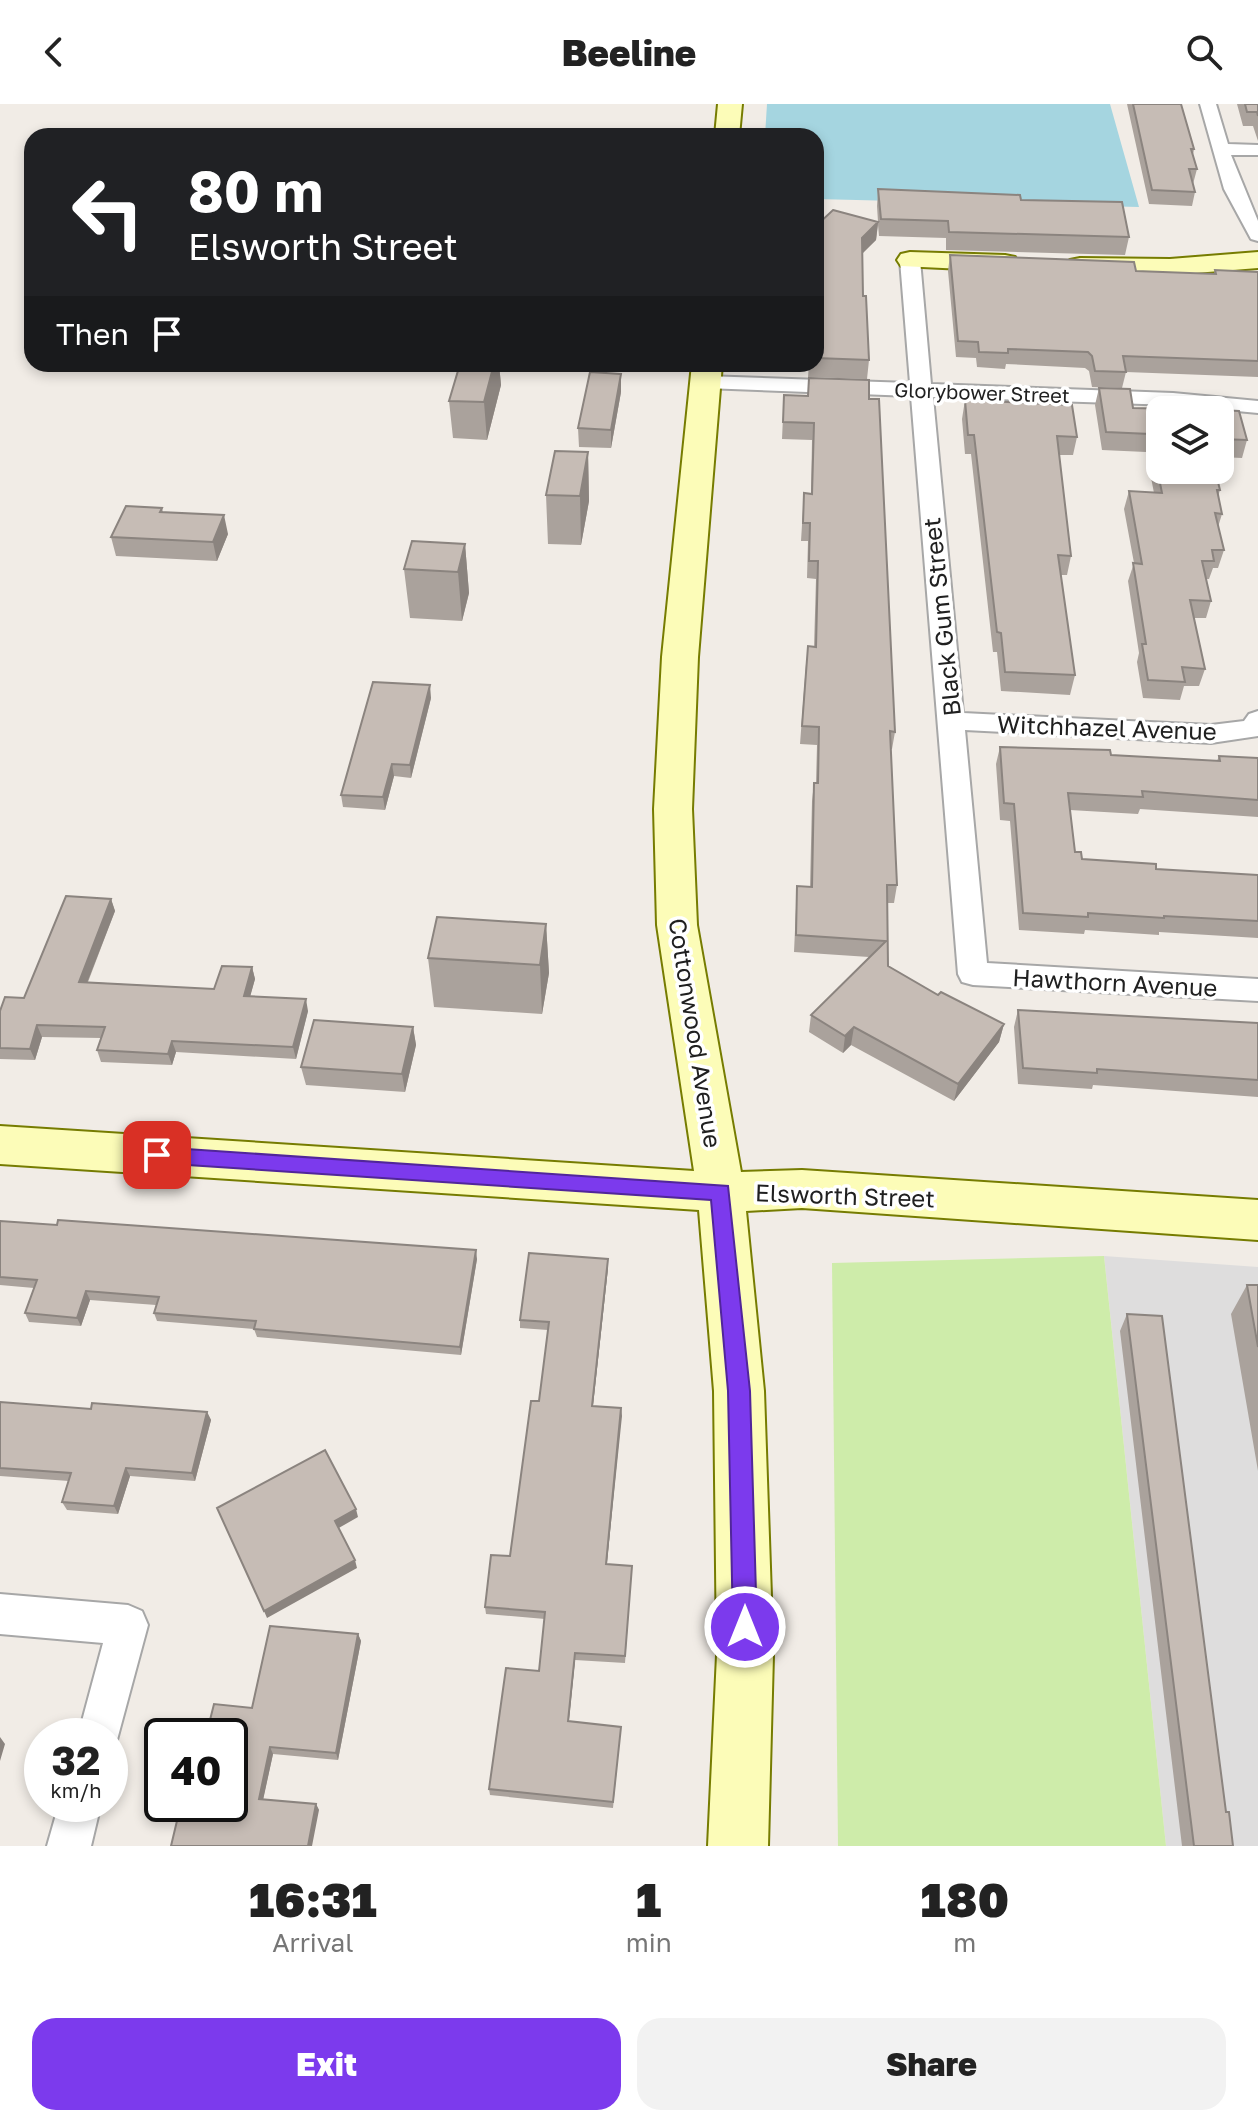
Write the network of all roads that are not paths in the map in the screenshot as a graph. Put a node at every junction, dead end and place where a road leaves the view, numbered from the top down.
1 (730, 104) edge
2 (1208, 104) edge
3 (728, 128) edge
4 (1221, 149) junction
5 (1258, 150) edge
6 (1258, 235) edge
7 (910, 260) joint
8 (1258, 260) edge
9 (706, 373) edge
10 (921, 390) junction
11 (1258, 407) edge
12 (1258, 720) edge
13 (952, 721) junction
14 (973, 974) joint
15 (1258, 990) edge
16 (0, 1145) edge
17 (721, 1192) junction
18 (1258, 1220) edge
19 (0, 1614) edge
20 (104, 1718) edge
21 (75, 1822) edge
22 (69, 1846) edge
23 (738, 1846) edge

1 - 3 street
2 - 4 street
4 - 5 street
4 - 6 street
7 - 8 street
7 - 10 street, Black Gum Street
9 - 10 street, Glorybower Street
9 - 17 street, Cottonwood Avenue
10 - 11 street, Glorybower Street
10 - 13 street, Black Gum Street
12 - 13 street, Witchhazel Avenue
13 - 14 street, Black Gum Street
14 - 15 street, Hawthorn Avenue
16 - 17 street, Elsworth Street
17 - 18 street, Elsworth Street
17 - 23 street, Cottonwood Avenue
19 - 20 street
21 - 22 street

